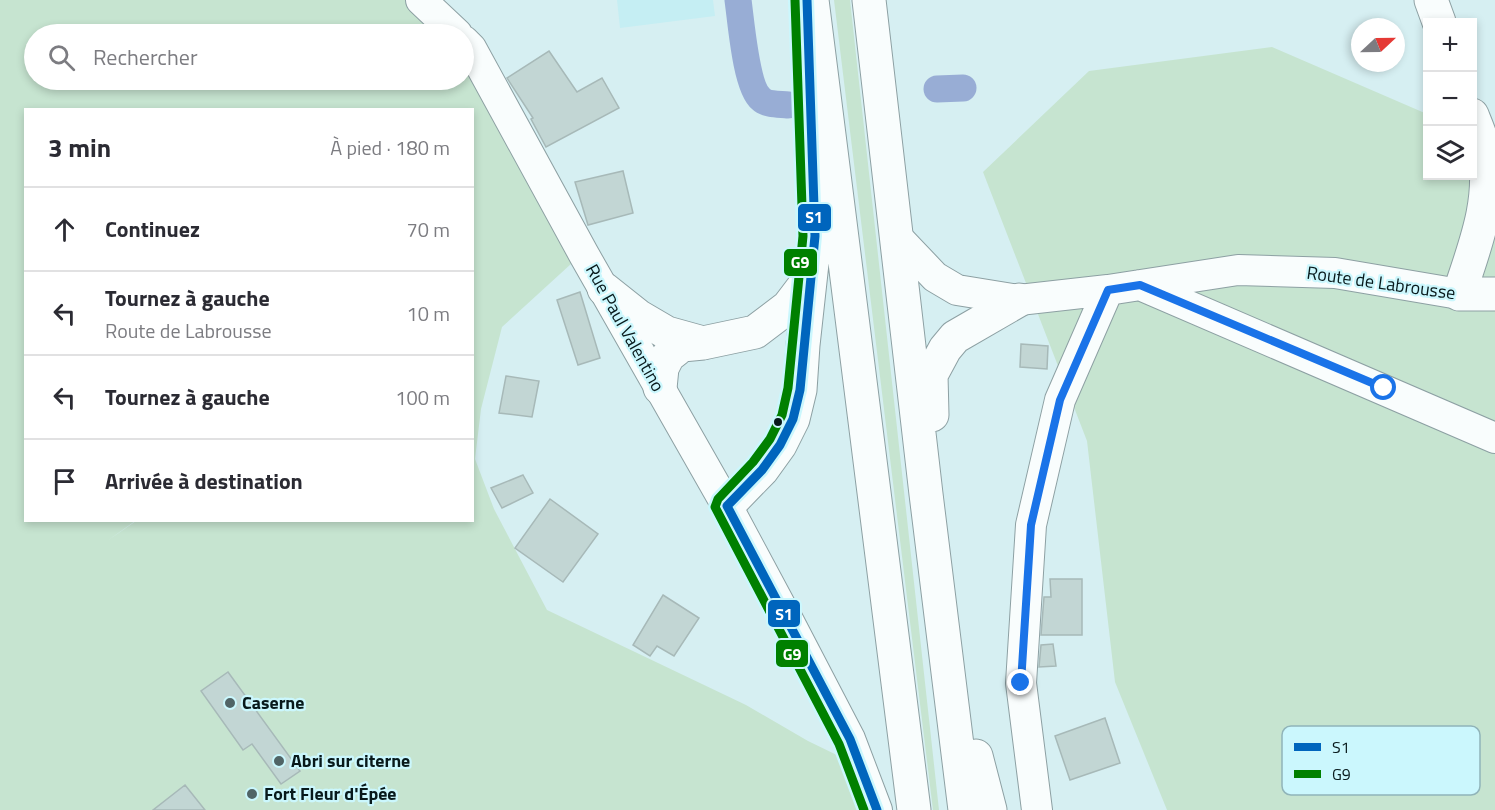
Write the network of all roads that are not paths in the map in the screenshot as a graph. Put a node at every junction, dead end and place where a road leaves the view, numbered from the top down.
1 (421, 0) edge
2 (807, 0) edge
3 (812, 0) edge
4 (869, 0) edge
5 (1431, 0) edge
6 (1438, 18) edge
7 (446, 24) edge
8 (474, 53) edge
9 (1477, 126) edge
10 (896, 236) junction
11 (810, 278) junction
12 (1140, 285) junction
13 (604, 289) junction
14 (1108, 290) junction
15 (1459, 294) junction
16 (1495, 294) edge
17 (1019, 300) junction
18 (703, 343) junction
19 (660, 388) junction
20 (1495, 438) edge
21 (926, 494) junction
22 (727, 506) junction
23 (937, 588) junction
24 (877, 810) edge
25 (914, 810) edge
26 (965, 810) edge
27 (990, 810) edge
28 (1036, 810) edge

1 - 7 street
2 - 11 main road
3 - 25 main road
4 - 10 main road
5 - 6 main road
8 - 13 street, Rue Paul Valentino
9 - 15 main road
10 - 17 street, Route de Labrousse
10 - 21 main road
11 - 18 main road
11 - 22 main road
12 - 14 street, Route de Labrousse
12 - 15 street, Route de Labrousse
12 - 20 street
13 - 18 main road
13 - 19 street, Rue Paul Valentino
14 - 17 street, Route de Labrousse
14 - 28 street
15 - 16 main road, Route de Labrousse
17 - 21 main road
18 - 19 main road
19 - 22 street, Rue Paul Valentino
21 - 23 main road
22 - 24 street, Rue Paul Valentino
23 - 26 main road
23 - 27 main road

